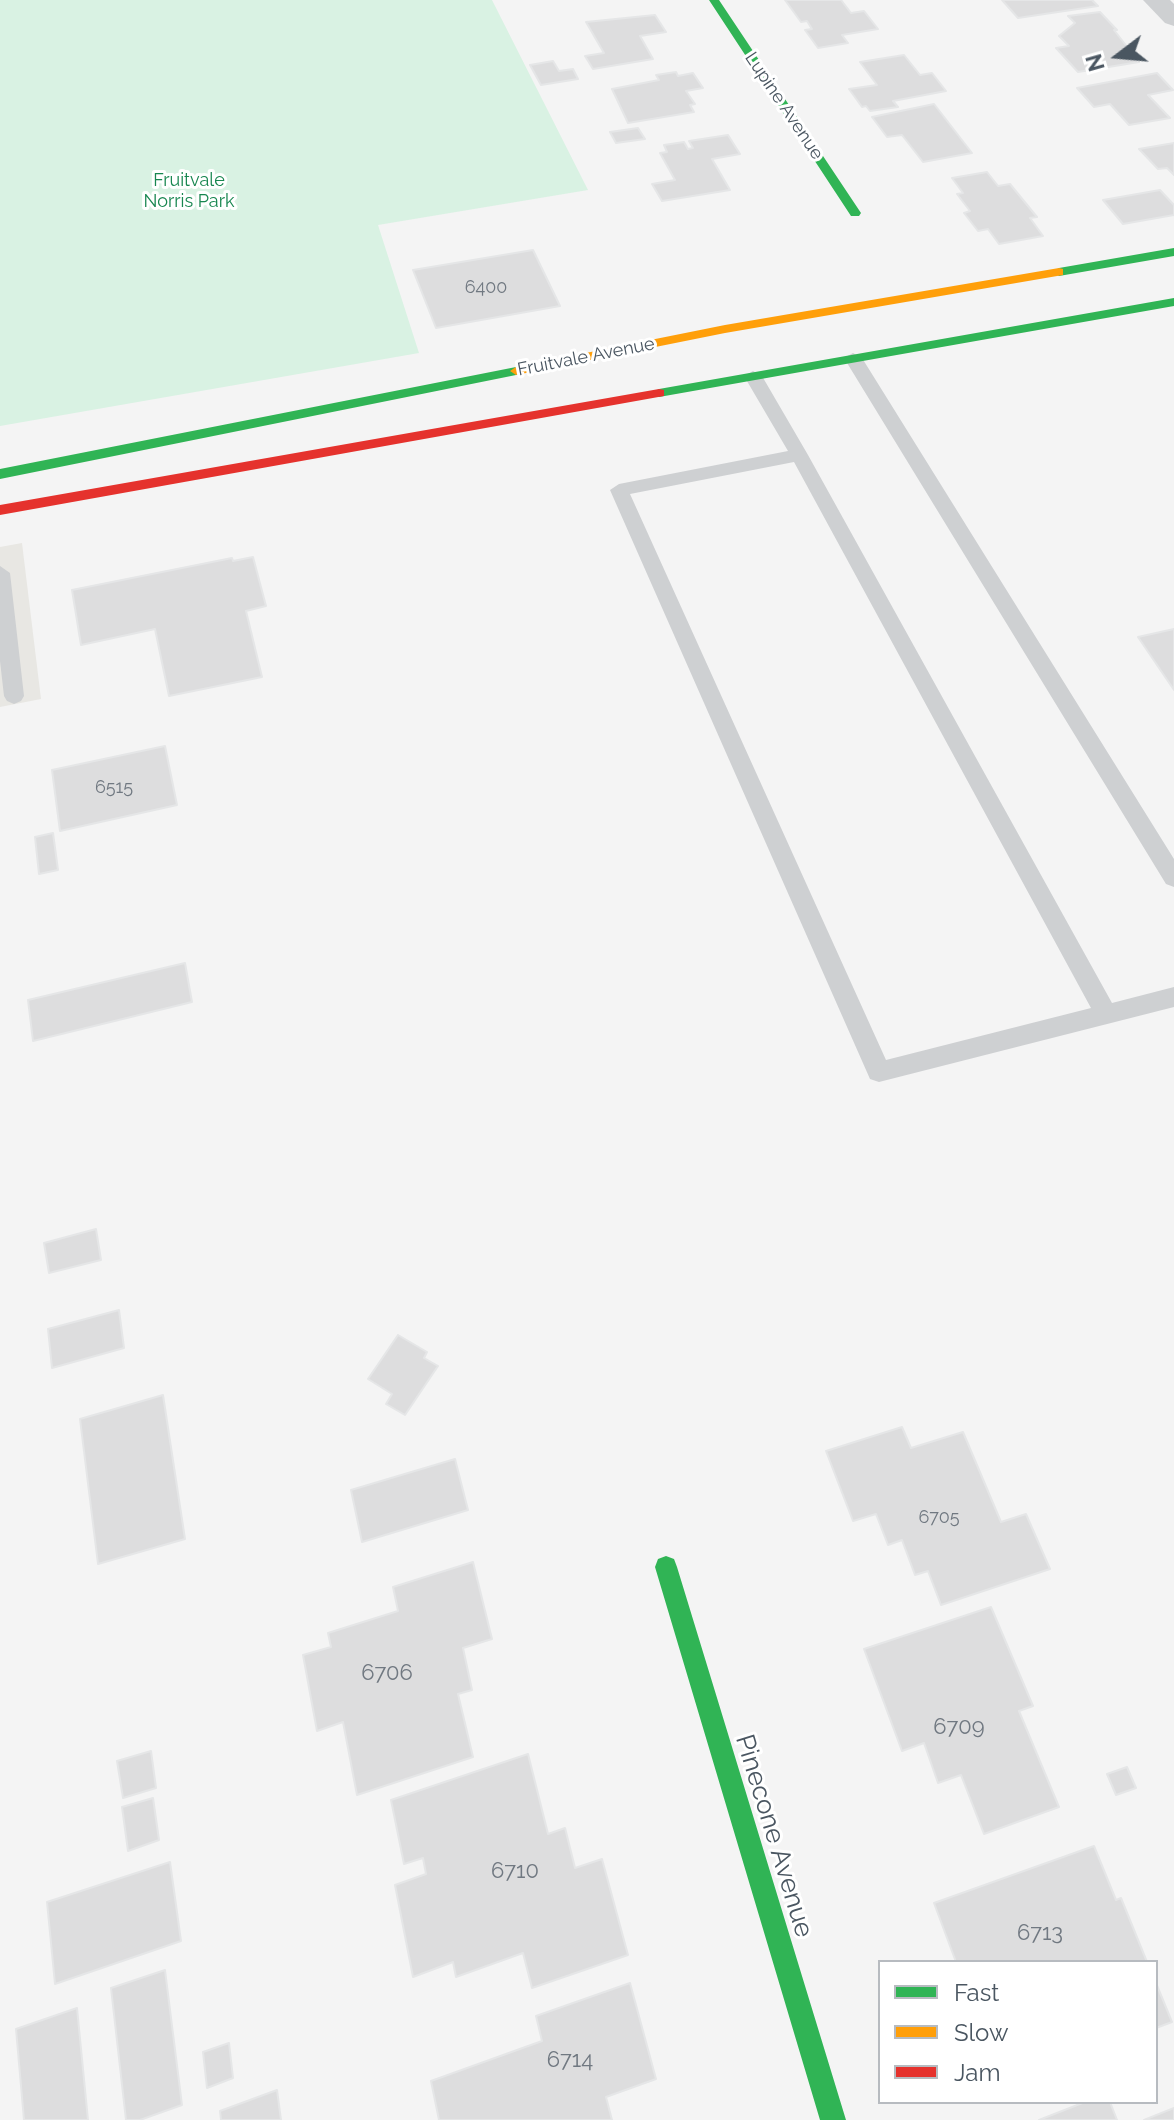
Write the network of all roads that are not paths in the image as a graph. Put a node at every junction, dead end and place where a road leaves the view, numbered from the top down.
1 (714, 0) edge
2 (1156, 0) edge
3 (1174, 18) edge
4 (855, 213) dead end
5 (1174, 252) edge
6 (1174, 302) edge
7 (853, 358) junction
8 (552, 364) junction
9 (753, 376) junction
10 (573, 408) junction
11 (799, 455) junction
12 (0, 474) edge
13 (0, 510) edge
14 (0, 573) edge
15 (14, 696) dead end
16 (1174, 878) edge
17 (1174, 997) edge
18 (1106, 1014) junction
19 (666, 1567) dead end
20 (833, 2120) edge

1 - 4 main road, Lupine Avenue
2 - 3 street
5 - 8 main road, Fruitvale Avenue
6 - 7 main road
7 - 9 main road
7 - 16 lane
8 - 10 main road
8 - 12 main road, Fruitvale Avenue
9 - 10 main road
9 - 11 lane
10 - 13 main road
11 - 18 lane
11 - 18 lane
14 - 15 lane
17 - 18 lane
19 - 20 main road, Pinecone Avenue

